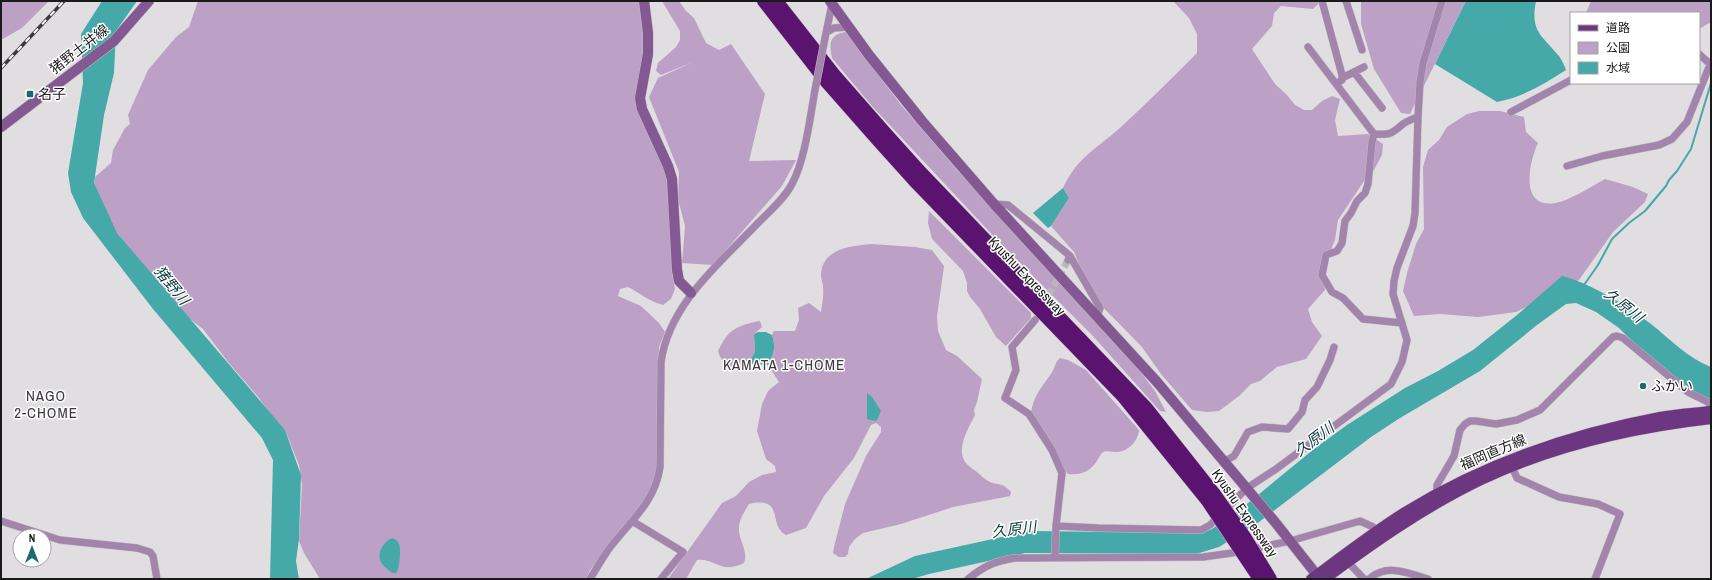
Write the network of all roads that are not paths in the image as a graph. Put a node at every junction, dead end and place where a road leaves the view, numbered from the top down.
1 (149, 1) edge
2 (644, 1) edge
3 (763, 1) edge
4 (777, 1) edge
5 (1322, 1) edge
6 (1346, 1) edge
7 (1442, 1) edge
8 (831, 3) edge
9 (849, 27) junction
10 (826, 35) junction
11 (1308, 47) dead end
12 (1362, 50) dead end
13 (1700, 55) edge
14 (1710, 63) edge
15 (1364, 67) dead end
16 (1354, 72) junction
17 (1342, 78) junction
18 (1570, 81) edge
19 (1336, 84) junction
20 (1382, 108) dead end
21 (1511, 112) dead end
22 (1418, 117) junction
23 (1, 127) edge
24 (1374, 134) junction
25 (1567, 166) dead end
26 (994, 204) junction
27 (691, 293) junction
28 (1097, 316) junction
29 (1035, 320) dead end
30 (1402, 323) junction
31 (1334, 347) dead end
32 (1711, 406) edge
33 (1711, 411) edge
34 (1711, 419) edge
35 (1225, 461) junction
36 (1512, 467) junction
37 (1247, 488) junction
38 (1438, 493) junction
39 (1211, 497) junction
40 (1, 521) edge
41 (632, 522) junction
42 (1056, 526) junction
43 (1376, 531) junction
44 (1290, 541) junction
45 (1056, 555) junction
46 (1346, 559) junction
47 (1318, 578) edge
48 (157, 579) edge
49 (590, 579) edge
50 (661, 579) edge
51 (968, 579) edge
52 (1259, 579) edge
53 (1271, 579) edge
54 (1364, 579) edge
55 (1369, 579) edge
56 (1428, 579) edge
57 (1595, 579) edge

1 - 23 street, 猪野土井線
2 - 27 street
3 - 39 highway, Kyushu Expressway
4 - 39 highway, Kyushu Expressway
5 - 17 street
6 - 12 street
7 - 22 street
8 - 9 street
8 - 10 street
9 - 10 street
9 - 26 street
10 - 27 street, bridge
11 - 19 street
13 - 14 street
14 - 25 street
15 - 16 street
16 - 17 street
16 - 20 street
17 - 19 street
18 - 21 street
19 - 24 street
22 - 24 street
22 - 30 street
24 - 30 street
26 - 28 street
26 - 28 street
27 - 41 street
28 - 35 street
29 - 42 street
30 - 37 street
31 - 35 street
32 - 38 street
33 - 38 main road, 福岡直方線
34 - 36 main road, 福岡直方線
35 - 37 street
36 - 46 main road, 福岡直方線
36 - 57 street
37 - 42 street
37 - 44 street
38 - 43 main road, 福岡直方線
39 - 52 highway, Kyushu Expressway, bridge
39 - 53 highway, Kyushu Expressway, bridge
40 - 48 street
41 - 49 street
41 - 50 street
42 - 45 street
43 - 44 street
43 - 46 main road, 福岡直方線
44 - 45 street
44 - 47 street
45 - 51 street
46 - 47 main road, 福岡直方線
46 - 54 street
55 - 56 street

